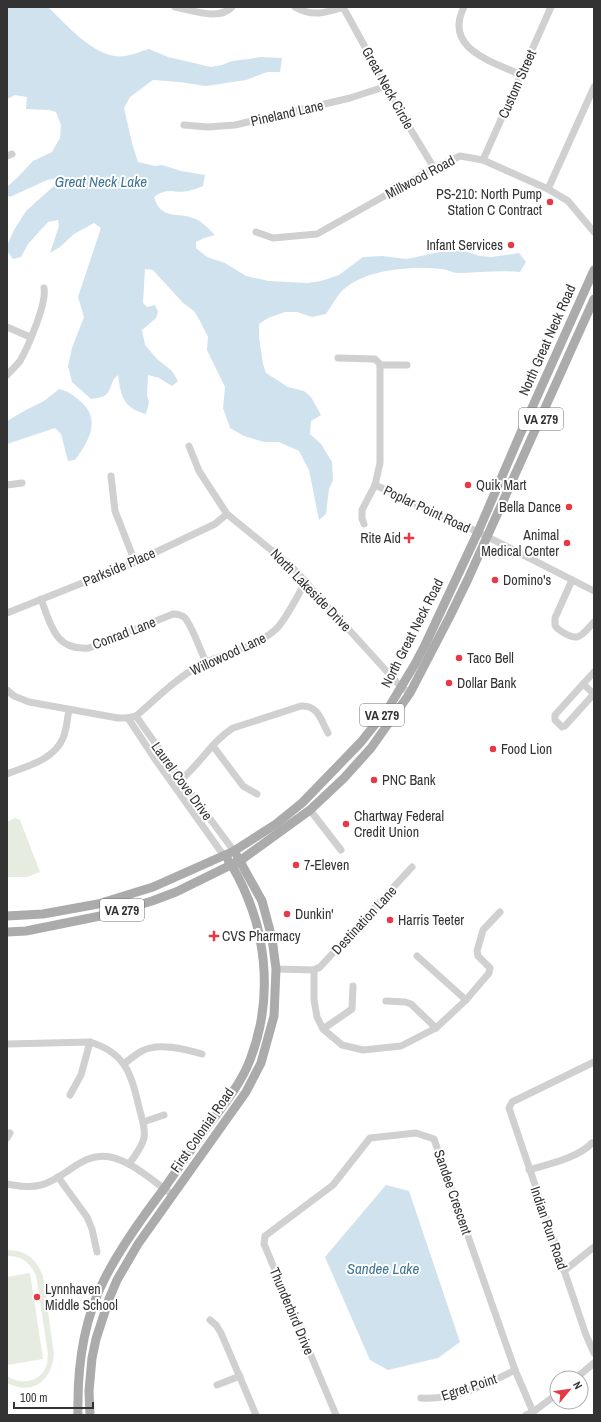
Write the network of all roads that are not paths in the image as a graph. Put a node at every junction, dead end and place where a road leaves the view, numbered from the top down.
1 (175, 7) edge
2 (232, 7) edge
3 (295, 7) edge
4 (344, 7) edge
5 (464, 7) edge
6 (551, 7) edge
7 (521, 75) junction
8 (387, 86) junction
9 (594, 87) edge
10 (184, 125) dead end
11 (483, 160) junction
12 (434, 168) junction
13 (548, 189) junction
14 (256, 232) dead end
15 (594, 232) edge
16 (594, 270) edge
17 (44, 288) dead end
18 (594, 299) edge
19 (7, 327) edge
20 (30, 337) junction
21 (338, 358) dead end
22 (380, 365) junction
23 (407, 365) dead end
24 (7, 375) edge
25 (189, 446) dead end
26 (111, 476) dead end
27 (22, 483) dead end
28 (7, 485) edge
29 (375, 485) junction
30 (227, 514) junction
31 (364, 524) dead end
32 (478, 532) junction
33 (487, 538) junction
34 (135, 562) junction
35 (572, 580) junction
36 (306, 581) junction
37 (594, 591) edge
38 (41, 600) junction
39 (7, 613) edge
40 (594, 622) edge
41 (206, 662) junction
42 (594, 672) edge
43 (583, 684) junction
44 (401, 687) junction
45 (7, 690) edge
46 (410, 693) junction
47 (69, 710) junction
48 (136, 716) junction
49 (128, 718) junction
50 (328, 733) dead end
51 (213, 746) junction
52 (7, 774) edge
53 (181, 780) junction
54 (174, 785) junction
55 (257, 794) dead end
56 (310, 810) junction
57 (341, 850) dead end
58 (234, 851) junction
59 (224, 856) junction
60 (241, 860) junction
61 (231, 865) junction
62 (412, 867) dead end
63 (500, 912) dead end
64 (7, 916) edge
65 (7, 932) edge
66 (417, 956) dead end
67 (276, 969) junction
68 (314, 970) junction
69 (353, 986) dead end
70 (466, 1000) junction
71 (386, 1001) dead end
72 (436, 1028) junction
73 (323, 1029) junction
74 (90, 1042) junction
75 (7, 1044) edge
76 (202, 1054) dead end
77 (594, 1062) edge
78 (124, 1064) junction
79 (70, 1095) dead end
80 (164, 1115) dead end
81 (143, 1122) junction
82 (592, 1143) dead end
83 (129, 1164) junction
84 (529, 1170) junction
85 (58, 1177) junction
86 (7, 1184) edge
87 (164, 1189) junction
88 (173, 1196) junction
89 (291, 1217) joint
90 (594, 1247) edge
91 (97, 1252) dead end
92 (564, 1271) junction
93 (210, 1320) dead end
94 (594, 1353) edge
95 (594, 1363) edge
96 (515, 1370) junction
97 (586, 1370) edge
98 (240, 1376) junction
99 (216, 1385) dead end
100 (421, 1398) dead end
101 (549, 1400) edge
102 (530, 1413) edge
103 (78, 1415) edge
104 (90, 1415) edge
105 (256, 1415) edge
106 (336, 1415) edge

1 - 2 street
3 - 4 street
4 - 8 street, Great Neck Circle
5 - 7 street
6 - 7 street, Custom Street
7 - 11 street, Custom Street
8 - 10 street, Pineland Lane
8 - 12 street, Great Neck Circle
9 - 13 street
11 - 12 street, Millwood Road
11 - 13 street, Millwood Road
12 - 14 street, Millwood Road
13 - 15 street, Millwood Road
16 - 32 main road, North Great Neck Road / VA 279
17 - 20 street
18 - 33 main road, North Great Neck Road / VA 279
19 - 20 street
20 - 24 street
21 - 22 street
22 - 23 street
22 - 29 street, Poplar Point Road
25 - 30 street, North Lakeside Drive
26 - 34 street
27 - 28 street
29 - 31 street, Poplar Point Road
29 - 32 street, Poplar Point Road
30 - 34 street, Parkside Place
30 - 36 street, North Lakeside Drive
32 - 33 street, Poplar Point Road
32 - 44 main road, North Great Neck Road / VA 279
33 - 35 street, Poplar Point Road
33 - 46 main road, North Great Neck Road / VA 279
34 - 38 street, Parkside Place
35 - 37 street, Poplar Point Road
35 - 40 street
36 - 41 street, Willowood Lane
36 - 44 street, North Lakeside Drive
38 - 39 street, Parkside Place
38 - 41 street, Conrad Lane
41 - 48 street, Willowood Lane
42 - 43 street
43 - 43 street
44 - 46 street, North Lakeside Drive
44 - 58 main road, North Great Neck Road / VA 279
45 - 47 street
46 - 56 main road, North Great Neck Road / VA 279
47 - 49 street
47 - 52 street
48 - 49 street
48 - 53 street, Laurel Cove Drive
49 - 54 street, Laurel Cove Drive
50 - 51 street
51 - 53 street
51 - 55 street
53 - 54 street
53 - 58 street, Laurel Cove Drive
54 - 59 street, Laurel Cove Drive
56 - 57 street
56 - 60 main road, North Great Neck Road / VA 279
58 - 59 main road, North Great Neck Road / VA 279
58 - 60 main road, First Colonial Road
59 - 61 main road, First Colonial Road
59 - 64 main road, North Great Neck Road / VA 279
60 - 61 main road, North Great Neck Road / VA 279
60 - 67 main road, First Colonial Road
61 - 65 main road, North Great Neck Road / VA 279
61 - 87 main road, First Colonial Road
62 - 68 street, Destination Lane
63 - 70 street
66 - 70 street
67 - 68 street
67 - 88 main road, First Colonial Road
68 - 73 street
69 - 73 street
70 - 72 street
71 - 72 street
72 - 73 street
74 - 75 street
74 - 78 street
74 - 79 street
76 - 78 street
77 - 84 street, Indian Run Road
78 - 81 street
80 - 81 street
81 - 83 street
82 - 84 street
83 - 85 street
83 - 87 street
84 - 92 street, Indian Run Road
85 - 86 street
85 - 91 street
87 - 88 street
87 - 103 main road, First Colonial Road
88 - 104 main road, First Colonial Road
89 - 96 street, Sandee Crescent
89 - 106 street, Thunderbird Drive
90 - 92 street
92 - 94 street, Indian Run Road
93 - 98 street
95 - 97 street
96 - 100 street, Egret Point
96 - 102 street, Sandee Crescent
98 - 99 street
98 - 105 street
101 - 102 street

